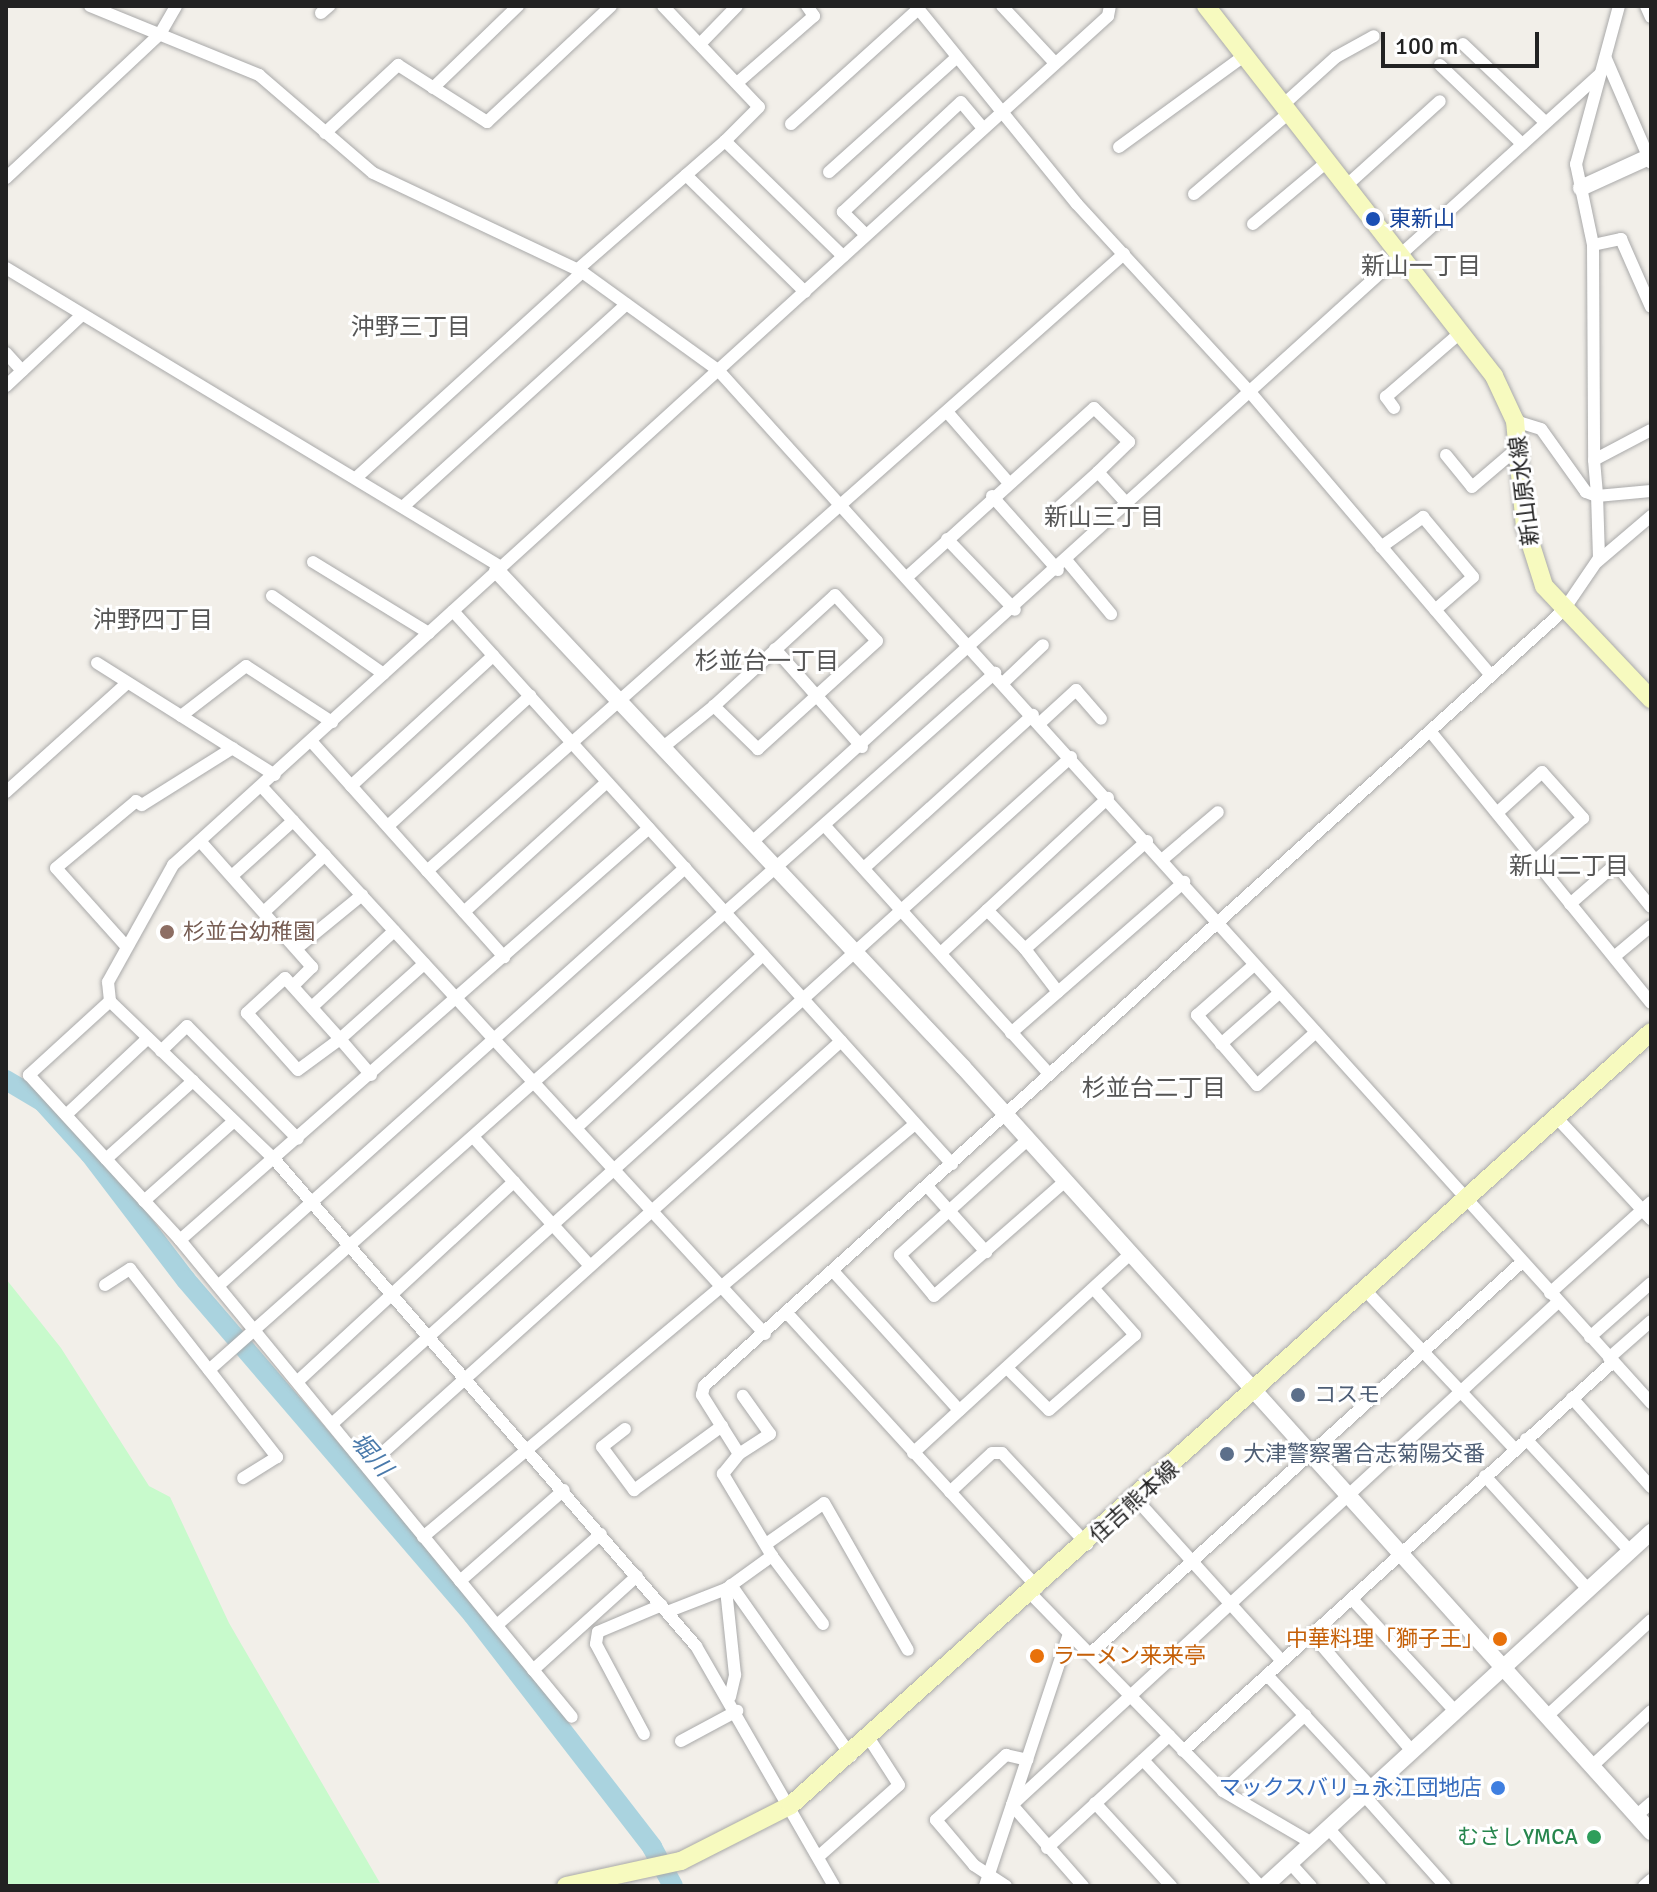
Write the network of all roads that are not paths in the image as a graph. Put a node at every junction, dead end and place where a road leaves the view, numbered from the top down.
1 (90, 6) edge
2 (176, 6) edge
3 (518, 6) edge
4 (611, 6) edge
5 (663, 6) edge
6 (737, 6) edge
7 (807, 6) edge
8 (1002, 6) edge
9 (1110, 6) edge
10 (1206, 6) edge
11 (1619, 6) edge
12 (1646, 6) edge
13 (917, 8) edge
14 (1651, 17) edge
15 (160, 34) junction
16 (1374, 36) dead end
17 (700, 44) junction
18 (1463, 44) dead end
19 (1245, 55) junction
20 (956, 58) junction
21 (1606, 59) junction
22 (1055, 63) junction
23 (1440, 65) dead end
24 (1600, 74) junction
25 (737, 83) junction
26 (433, 88) junction
27 (1440, 101) dead end
28 (1287, 108) junction
29 (1001, 111) junction
30 (1545, 122) junction
31 (791, 124) dead end
32 (983, 128) junction
33 (325, 133) junction
34 (725, 141) junction
35 (1522, 144) junction
36 (1119, 147) dead end
37 (1650, 159) edge
38 (1328, 161) junction
39 (829, 172) dead end
40 (686, 175) junction
41 (6, 178) edge
42 (1347, 185) junction
43 (1581, 188) junction
44 (1194, 194) dead end
45 (1253, 224) dead end
46 (866, 235) junction
47 (1593, 245) junction
48 (1124, 254) junction
49 (1402, 255) junction
50 (843, 256) junction
51 (6, 268) edge
52 (580, 271) junction
53 (805, 292) junction
54 (627, 304) junction
55 (1651, 307) edge
56 (82, 315) junction
57 (1461, 332) junction
58 (6, 353) edge
59 (718, 370) junction
60 (22, 371) junction
61 (6, 386) edge
62 (1249, 391) junction
63 (1394, 408) dead end
64 (948, 413) junction
65 (1515, 421) junction
66 (1651, 430) edge
67 (1520, 446) junction
68 (1446, 455) dead end
69 (1594, 460) junction
70 (1098, 472) junction
71 (357, 477) junction
72 (1008, 482) junction
73 (1651, 491) edge
74 (992, 496) junction
75 (1597, 496) junction
76 (405, 505) junction
77 (1128, 505) junction
78 (844, 508) junction
79 (1057, 509) dead end
80 (1651, 516) edge
81 (947, 539) junction
82 (1381, 547) junction
83 (313, 562) dead end
84 (1597, 562) junction
85 (1062, 566) junction
86 (499, 569) junction
87 (907, 577) junction
88 (272, 596) dead end
89 (1015, 610) junction
90 (1435, 610) junction
91 (453, 611) junction
92 (1563, 611) junction
93 (1111, 614) dead end
94 (429, 633) junction
95 (1043, 645) dead end
96 (775, 649) junction
97 (972, 649) junction
98 (493, 656) junction
99 (97, 663) dead end
100 (384, 674) junction
101 (1490, 674) junction
102 (999, 678) junction
103 (127, 683) junction
104 (817, 695) junction
105 (530, 696) junction
106 (1651, 699) edge
107 (616, 702) junction
108 (714, 706) junction
109 (181, 716) junction
110 (1036, 719) junction
111 (1101, 719) dead end
112 (332, 722) junction
113 (1430, 731) junction
114 (311, 741) junction
115 (570, 741) junction
116 (862, 747) junction
117 (233, 748) junction
118 (662, 748) junction
119 (1071, 757) junction
120 (275, 775) junction
121 (607, 782) junction
122 (351, 786) junction
123 (262, 787) junction
124 (6, 792) edge
125 (1108, 798) junction
126 (1218, 812) dead end
127 (1497, 813) junction
128 (293, 821) junction
129 (388, 826) junction
130 (825, 826) junction
131 (649, 828) junction
132 (200, 841) junction
133 (1147, 841) junction
134 (751, 843) junction
135 (325, 855) junction
136 (1163, 859) junction
137 (1536, 860) junction
138 (685, 868) junction
139 (864, 868) junction
140 (427, 871) junction
141 (775, 871) junction
142 (233, 875) junction
143 (1184, 882) junction
144 (362, 895) junction
145 (1570, 904) junction
146 (1651, 907) edge
147 (903, 910) junction
148 (987, 910) junction
149 (265, 911) junction
150 (464, 912) junction
151 (725, 913) junction
152 (1220, 921) junction
153 (1651, 926) edge
154 (394, 931) junction
155 (125, 945) junction
156 (297, 948) junction
157 (1025, 949) junction
158 (941, 953) junction
159 (853, 954) junction
160 (763, 955) junction
161 (504, 957) junction
162 (1614, 957) junction
163 (424, 964) junction
164 (1254, 965) junction
165 (293, 986) junction
166 (1058, 992) junction
167 (1279, 993) junction
168 (457, 999) junction
169 (803, 1000) junction
170 (110, 1001) junction
171 (1651, 1003) edge
172 (312, 1007) junction
173 (1651, 1032) edge
174 (1011, 1033) junction
175 (1315, 1033) junction
176 (148, 1038) junction
177 (340, 1039) junction
178 (493, 1039) junction
179 (841, 1041) junction
180 (1221, 1044) junction
181 (161, 1051) junction
182 (1048, 1073) junction
183 (371, 1075) junction
184 (193, 1081) junction
185 (536, 1085) junction
186 (66, 1115) junction
187 (1001, 1118) junction
188 (1557, 1118) junction
189 (234, 1121) junction
190 (915, 1124) junction
191 (576, 1128) junction
192 (298, 1139) junction
193 (475, 1139) junction
194 (1024, 1143) junction
195 (106, 1159) junction
196 (275, 1160) junction
197 (952, 1164) junction
198 (613, 1168) junction
199 (514, 1182) junction
200 (1062, 1184) junction
201 (927, 1186) junction
202 (1467, 1200) junction
203 (144, 1201) junction
204 (312, 1203) junction
205 (651, 1210) junction
206 (1648, 1210) edge
207 (949, 1212) junction
208 (552, 1224) junction
209 (180, 1240) junction
210 (353, 1249) junction
211 (986, 1252) junction
212 (1127, 1257) junction
213 (1522, 1262) junction
214 (590, 1266) junction
215 (833, 1271) junction
216 (1651, 1283) edge
217 (105, 1285) dead end
218 (218, 1286) junction
219 (722, 1287) junction
220 (1094, 1289) junction
221 (1366, 1291) junction
222 (393, 1294) junction
223 (1554, 1298) junction
224 (787, 1313) junction
225 (1651, 1321) edge
226 (257, 1332) junction
227 (765, 1334) junction
228 (429, 1335) junction
229 (1590, 1337) junction
230 (1423, 1351) junction
231 (1611, 1360) junction
232 (1007, 1368) junction
233 (209, 1370) junction
234 (467, 1379) junction
235 (298, 1381) junction
236 (1461, 1392) junction
237 (1252, 1395) junction
238 (743, 1396) dead end
239 (1572, 1398) junction
240 (1649, 1398) edge
241 (959, 1410) junction
242 (333, 1423) junction
243 (722, 1426) junction
244 (625, 1429) dead end
245 (1526, 1439) junction
246 (527, 1446) junction
247 (1515, 1449) junction
248 (913, 1453) junction
249 (739, 1454) junction
250 (1307, 1457) junction
251 (368, 1466) junction
252 (1485, 1476) junction
253 (243, 1478) dead end
254 (1651, 1487) edge
255 (564, 1490) junction
256 (950, 1492) junction
257 (1343, 1498) junction
258 (1136, 1499) junction
259 (1651, 1532) edge
260 (601, 1534) junction
261 (423, 1537) junction
262 (769, 1542) junction
263 (1087, 1544) junction
264 (1630, 1551) junction
265 (772, 1556) junction
266 (1398, 1557) junction
267 (1192, 1562) junction
268 (637, 1576) junction
269 (460, 1581) junction
270 (728, 1587) junction
271 (1588, 1589) junction
272 (1035, 1591) junction
273 (1352, 1599) junction
274 (1229, 1604) junction
275 (664, 1609) junction
276 (1651, 1620) edge
277 (823, 1624) dead end
278 (497, 1625) junction
279 (1069, 1634) junction
280 (1312, 1634) junction
281 (908, 1650) dead end
282 (1092, 1652) junction
283 (1282, 1661) junction
284 (1500, 1668) junction
285 (533, 1670) junction
286 (1267, 1675) junction
287 (1130, 1695) junction
288 (733, 1706) junction
289 (1651, 1711) edge
290 (1456, 1712) junction
291 (1305, 1715) junction
292 (572, 1717) dead end
293 (1546, 1717) junction
294 (644, 1734) dead end
295 (1169, 1736) junction
296 (870, 1740) junction
297 (681, 1741) dead end
298 (1183, 1751) junction
299 (1412, 1751) junction
300 (851, 1756) junction
301 (1027, 1760) junction
302 (1143, 1760) junction
303 (1591, 1767) junction
304 (1223, 1791) junction
305 (1367, 1791) junction
306 (1095, 1803) junction
307 (1651, 1803) edge
308 (791, 1805) junction
309 (1012, 1805) junction
310 (1636, 1816) junction
311 (1328, 1828) junction
312 (1651, 1832) edge
313 (1312, 1843) junction
314 (1047, 1848) junction
315 (818, 1857) junction
316 (1291, 1864) junction
317 (989, 1872) junction
318 (1651, 1880) edge
319 (566, 1886) edge
320 (834, 1886) edge
321 (985, 1886) edge
322 (1006, 1886) edge
323 (1083, 1886) edge
324 (1171, 1886) edge
325 (1263, 1886) edge
326 (1311, 1886) edge
327 (1380, 1886) edge
328 (1445, 1886) edge
329 (1644, 1886) edge

1 - 15 street
2 - 15 street
3 - 26 street
4 - 26 street
5 - 17 street
6 - 17 street
7 - 25 street
8 - 22 street
9 - 22 street
10 - 19 main road, 新山原水線
11 - 21 street
12 - 14 street
13 - 20 street
13 - 31 street
15 - 33 street
15 - 41 street
16 - 28 street
17 - 25 street
18 - 30 street
19 - 28 main road, 新山原水線
19 - 36 street
20 - 29 street
20 - 39 street
21 - 24 street
21 - 37 street
22 - 29 street
23 - 35 street
24 - 30 street
24 - 43 street
25 - 34 street
26 - 33 street
27 - 42 street
28 - 38 main road, 新山原水線
28 - 44 street
29 - 32 street
29 - 48 street
30 - 35 street
32 - 46 street
32 - 46 street
33 - 52 street
34 - 40 street
34 - 50 street
35 - 49 street
37 - 43 street
38 - 42 main road, 新山原水線
38 - 45 street
40 - 52 street
40 - 53 street
42 - 49 main road, 新山原水線
43 - 47 street
46 - 50 street
47 - 55 street
47 - 69 street
48 - 62 street
48 - 64 street
49 - 57 main road, 新山原水線
49 - 62 street
50 - 53 street
51 - 56 street
52 - 54 street
52 - 71 street
53 - 59 street
54 - 59 street
54 - 76 street
56 - 60 street
56 - 71 street
57 - 63 street
57 - 65 main road, 新山原水線
58 - 60 street
59 - 78 street
59 - 86 street
60 - 61 street
62 - 77 street
62 - 82 street
64 - 72 street
64 - 78 street
65 - 67 main road, 新山原水線
65 - 75 street
66 - 69 street
67 - 68 street
67 - 92 main road, 新山原水線
69 - 75 street
70 - 72 street
70 - 77 street
70 - 79 street
71 - 76 street
72 - 74 street
73 - 75 street
74 - 81 street
74 - 85 street
75 - 84 street
76 - 86 street
77 - 85 street
78 - 87 street
78 - 107 street
80 - 84 street
81 - 87 street
81 - 89 street
82 - 90 street
82 - 90 street
83 - 94 street
84 - 92 street
85 - 89 street
85 - 93 street
86 - 91 street
86 - 107 street
87 - 97 street
88 - 100 street
89 - 97 street
90 - 101 street
91 - 94 street
91 - 98 street
92 - 101 street
92 - 106 main road, 新山原水線
94 - 100 street
95 - 102 street
96 - 104 street
96 - 104 street
96 - 108 street
97 - 102 street
97 - 116 street
98 - 105 street
98 - 122 street
99 - 103 street
100 - 112 street
101 - 113 street
102 - 110 street
102 - 130 street
103 - 109 street
103 - 124 street
104 - 108 street
104 - 116 street
105 - 115 street
105 - 129 street
107 - 115 street
107 - 118 street
108 - 118 street
109 - 112 street
109 - 117 street
110 - 111 street
110 - 119 street
110 - 139 street
112 - 114 street
113 - 127 street
113 - 152 street
114 - 120 street
114 - 122 street
115 - 121 street
115 - 140 street
116 - 134 street
117 - 120 street
117 - 155 street
118 - 134 street
119 - 125 street
119 - 147 street
120 - 123 street
121 - 131 street
121 - 150 street
122 - 129 street
123 - 128 street
123 - 132 street
125 - 133 street
125 - 148 street
126 - 136 street
127 - 137 street
127 - 137 street
128 - 135 street
128 - 142 street
129 - 140 street
130 - 139 street
130 - 141 street
131 - 138 street
131 - 161 street
132 - 142 street
132 - 155 street
133 - 136 street
133 - 157 street
134 - 141 street
135 - 144 street
135 - 149 street
136 - 143 street
137 - 145 street
138 - 151 street
138 - 178 street
139 - 147 street
140 - 150 street
141 - 151 street
141 - 159 street
142 - 149 street
143 - 152 street
143 - 166 street
144 - 154 street
144 - 156 street
145 - 146 street
145 - 162 street
147 - 158 street
147 - 159 street
148 - 157 street
148 - 158 street
149 - 156 street
150 - 161 street
151 - 160 street
151 - 185 street
152 - 164 street
152 - 182 street
153 - 162 street
154 - 163 street
154 - 172 street
155 - 170 street
156 - 165 street
157 - 166 street
158 - 174 street
159 - 169 street
159 - 187 street
160 - 169 street
160 - 191 street
161 - 168 street
162 - 171 street
163 - 168 street
163 - 177 street
164 - 167 street
164 - 180 street
165 - 172 street
165 - 177 street
166 - 174 street
167 - 175 street
167 - 180 street
168 - 178 street
168 - 183 street
169 - 179 street
169 - 198 street
170 - 176 street
170 - 186 street
172 - 177 street
173 - 188 main road, 住吉熊本線
174 - 182 street
175 - 180 street
175 - 202 street
176 - 181 street
176 - 186 street
177 - 183 street
178 - 185 street
178 - 204 street
179 - 190 street
179 - 205 street
181 - 184 street
181 - 192 street
182 - 187 street
183 - 192 street
184 - 189 street
184 - 195 street
185 - 191 street
185 - 193 street
186 - 195 street
187 - 194 street
187 - 197 street
188 - 202 main road, 住吉熊本線
188 - 206 street
189 - 196 street
189 - 203 street
190 - 197 street
190 - 219 street
191 - 198 street
192 - 196 street
193 - 199 street
193 - 210 street
194 - 200 street
194 - 207 street
195 - 203 street
196 - 204 street
196 - 209 street
197 - 201 street
198 - 205 street
198 - 208 street
199 - 208 street
199 - 222 street
200 - 211 street
200 - 212 street
201 - 207 street
201 - 215 street
202 - 213 street
202 - 221 main road, 住吉熊本線
203 - 209 street
204 - 210 street
204 - 218 street
205 - 214 street
205 - 219 street
206 - 223 street
207 - 211 street
207 - 211 street
208 - 214 street
208 - 228 street
209 - 218 street
210 - 222 street
210 - 226 street
212 - 220 street
212 - 237 street
213 - 223 street
213 - 230 street
214 - 234 street
215 - 224 street
215 - 241 street
216 - 229 street
217 - 233 street
218 - 226 street
219 - 227 street
219 - 246 street
220 - 232 street
220 - 232 street
221 - 230 street
221 - 237 main road, 住吉熊本線
222 - 228 street
222 - 235 street
223 - 229 street
223 - 236 street
224 - 227 street
224 - 248 street
225 - 231 street
226 - 233 street
226 - 235 street
227 - 243 street
228 - 234 street
228 - 242 street
229 - 231 street
230 - 236 street
230 - 250 street
231 - 239 street
231 - 240 street
232 - 241 street
233 - 253 street
234 - 246 street
234 - 251 street
235 - 242 street
236 - 247 street
236 - 257 street
237 - 250 street
237 - 258 main road, 住吉熊本線
238 - 249 street
239 - 245 street
239 - 254 street
241 - 248 street
242 - 251 street
243 - 244 street
243 - 249 street
245 - 247 street
245 - 264 street
246 - 255 street
246 - 261 street
247 - 252 street
248 - 256 street
249 - 262 street
250 - 257 street
250 - 267 street
251 - 261 street
252 - 266 street
252 - 271 street
255 - 260 street
255 - 269 street
256 - 263 street
256 - 272 street
257 - 266 street
257 - 274 street
258 - 263 main road, 住吉熊本線
258 - 267 street
259 - 264 street
260 - 268 street
260 - 278 street
261 - 269 street
262 - 265 street
262 - 281 street
263 - 272 main road, 住吉熊本線
264 - 271 street
265 - 270 street
265 - 277 street
266 - 273 street
266 - 284 street
267 - 274 street
267 - 282 street
268 - 275 street
268 - 285 street
269 - 278 street
270 - 275 street
270 - 288 street
270 - 300 street
271 - 284 street
272 - 279 street
272 - 296 main road, 住吉熊本線
273 - 280 street
273 - 290 street
274 - 283 street
274 - 287 street
275 - 288 street
275 - 294 street
276 - 293 street
278 - 285 street
279 - 282 street
279 - 301 street
280 - 283 street
280 - 299 street
282 - 287 street
283 - 286 street
284 - 290 street
284 - 293 street
285 - 292 street
286 - 291 street
286 - 298 street
287 - 295 street
287 - 309 street
288 - 297 street
288 - 308 street
289 - 303 street
290 - 299 street
291 - 304 street
291 - 305 street
293 - 303 street
295 - 298 street
295 - 302 street
296 - 300 main road, 住吉熊本線
296 - 315 street
298 - 304 street
299 - 305 street
300 - 308 main road, 住吉熊本線
301 - 309 street
301 - 317 street
302 - 306 street
302 - 325 street
303 - 310 street
304 - 313 street
305 - 311 street
305 - 328 street
306 - 314 street
306 - 324 street
307 - 310 street
308 - 315 street
308 - 319 main road, 住吉熊本線
309 - 314 street
309 - 317 street
310 - 312 street
311 - 313 street
311 - 327 street
313 - 316 street
314 - 323 street
315 - 320 street
316 - 325 street
316 - 326 street
317 - 321 street
317 - 322 street
318 - 329 street

